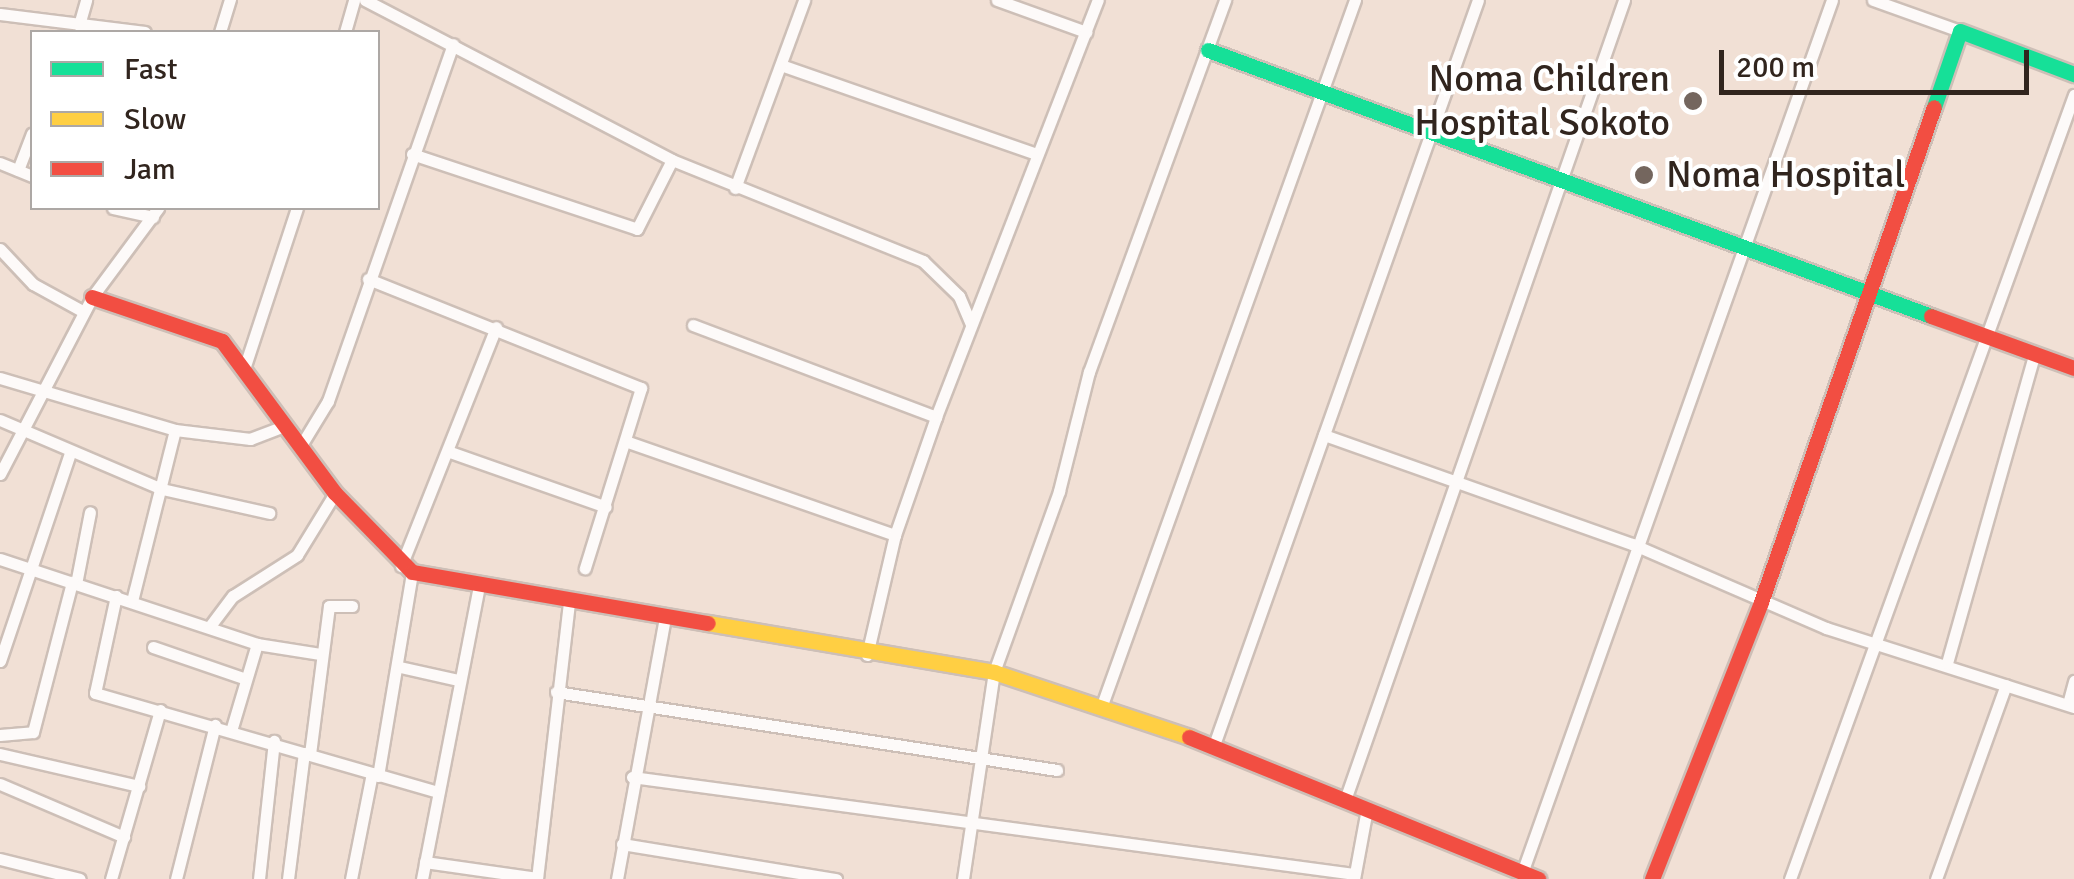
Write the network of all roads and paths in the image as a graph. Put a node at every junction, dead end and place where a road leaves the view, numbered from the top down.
1 (86, 0) edge
2 (230, 0) edge
3 (354, 0) edge
4 (365, 0) edge
5 (804, 0) edge
6 (996, 0) edge
7 (1098, 0) edge
8 (1225, 0) edge
9 (1355, 0) edge
10 (1478, 0) edge
11 (1624, 0) edge
12 (1832, 0) edge
13 (1873, 0) edge
14 (0, 14) edge
15 (72, 27) edge
16 (110, 30) edge
17 (221, 30) edge
18 (346, 30) edge
19 (1960, 31) junction
20 (1086, 32) junction
21 (453, 44) junction
22 (1208, 50) junction
23 (782, 65) junction
24 (2074, 74) edge
25 (1320, 92) junction
26 (2074, 94) edge
27 (1432, 130) junction
28 (30, 139) edge
29 (412, 154) junction
30 (1037, 154) junction
31 (672, 160) junction
32 (0, 162) edge
33 (18, 170) junction
34 (30, 175) edge
35 (1555, 179) junction
36 (735, 188) junction
37 (297, 210) edge
38 (156, 212) edge
39 (1742, 246) junction
40 (0, 249) edge
41 (368, 279) junction
42 (1868, 297) junction
43 (88, 305) junction
44 (971, 324) junction
45 (693, 325) dead end
46 (496, 327) junction
47 (1985, 337) junction
48 (2034, 354) junction
49 (2074, 368) edge
50 (244, 369) junction
51 (0, 378) edge
52 (50, 388) junction
53 (936, 417) junction
54 (0, 420) edge
55 (286, 425) junction
56 (174, 430) junction
57 (28, 431) junction
58 (1324, 435) junction
59 (628, 442) junction
60 (300, 446) junction
61 (450, 452) junction
62 (70, 453) junction
63 (0, 474) edge
64 (1453, 478) junction
65 (162, 489) junction
66 (336, 493) junction
67 (606, 506) junction
68 (90, 512) dead end
69 (269, 514) dead end
70 (895, 535) junction
71 (1632, 544) junction
72 (0, 559) edge
73 (30, 567) junction
74 (585, 568) dead end
75 (406, 569) junction
76 (74, 583) junction
77 (478, 590) junction
78 (116, 596) junction
79 (132, 600) junction
80 (1760, 602) junction
81 (568, 604) junction
82 (352, 606) dead end
83 (664, 617) junction
84 (210, 626) junction
85 (1880, 639) junction
86 (257, 644) junction
87 (153, 647) dead end
88 (320, 654) junction
89 (867, 656) junction
90 (0, 662) edge
91 (1947, 663) junction
92 (400, 667) junction
93 (994, 672) junction
94 (246, 679) junction
95 (458, 680) junction
96 (2074, 681) edge
97 (2006, 686) junction
98 (556, 692) junction
99 (643, 700) junction
100 (1102, 705) junction
101 (2071, 706) edge
102 (160, 710) junction
103 (214, 725) junction
104 (231, 731) junction
105 (0, 735) edge
106 (274, 741) junction
107 (1214, 745) junction
108 (982, 753) junction
109 (0, 754) edge
110 (307, 754) junction
111 (1058, 770) dead end
112 (375, 775) junction
113 (632, 777) junction
114 (0, 784) edge
115 (139, 786) junction
116 (437, 792) junction
117 (1345, 800) junction
118 (1366, 814) junction
119 (968, 824) junction
120 (124, 837) junction
121 (622, 844) junction
122 (0, 859) edge
123 (426, 862) junction
124 (699, 862) junction
125 (1283, 864) junction
126 (774, 875) edge
127 (1354, 877) edge
128 (1527, 877) edge
129 (537, 878) edge
130 (80, 879) edge
131 (111, 879) edge
132 (176, 879) edge
133 (258, 879) edge
134 (288, 879) edge
135 (351, 879) edge
136 (422, 879) edge
137 (617, 879) edge
138 (697, 879) edge
139 (836, 879) edge
140 (963, 879) edge
141 (1282, 879) edge
142 (1652, 879) edge
143 (1790, 879) edge
144 (1936, 879) edge

1 - 15 street
2 - 17 street
3 - 18 street
4 - 21 street
5 - 23 street
6 - 20 street
7 - 20 street
8 - 22 street
9 - 25 street
10 - 27 street
11 - 35 street
12 - 39 street
13 - 19 street
14 - 15 street
15 - 16 street
19 - 24 street
19 - 42 street
20 - 30 street
21 - 29 street
21 - 31 street
22 - 25 street
22 - 93 street
23 - 30 street
23 - 36 street
25 - 27 street
25 - 100 street
26 - 47 street
27 - 35 street
27 - 58 street
28 - 33 street
29 - 31 street
29 - 41 street
30 - 44 street
31 - 36 street
32 - 33 street
33 - 34 street
35 - 39 street
35 - 64 street
36 - 44 street
37 - 50 street
38 - 43 street
39 - 42 street
39 - 71 street
40 - 43 street
41 - 46 street
41 - 60 street
42 - 47 street
42 - 80 street
43 - 50 street
43 - 52 street
44 - 53 street
45 - 53 street
46 - 59 street
46 - 61 street
47 - 48 street
47 - 85 street
48 - 49 street
48 - 91 street
50 - 55 street
51 - 52 street
52 - 56 street
52 - 57 street
53 - 70 street
54 - 57 street
55 - 56 street
55 - 60 street
56 - 65 street
57 - 62 street
57 - 63 street
58 - 64 street
58 - 107 street
59 - 67 street
59 - 70 street
60 - 66 street
61 - 67 street
61 - 75 street
62 - 65 street
62 - 73 street
64 - 71 street
64 - 117 street
65 - 69 street
65 - 79 street
66 - 75 street
66 - 84 street
67 - 74 street
68 - 76 street
70 - 89 street
71 - 80 street
71 - 128 street
72 - 73 street
73 - 76 street
73 - 90 street
75 - 77 street
75 - 92 street
76 - 78 street
76 - 105 street
77 - 81 street
77 - 95 street
78 - 79 street
78 - 102 street
79 - 84 street
80 - 85 street
80 - 142 street
81 - 83 street
81 - 98 street
82 - 88 street
83 - 89 street
83 - 99 street
84 - 86 street
85 - 91 street
85 - 143 street
86 - 88 street
86 - 94 street
87 - 94 street
88 - 110 street
89 - 93 street
91 - 97 street
92 - 95 street
92 - 112 street
93 - 100 street
93 - 108 street
94 - 104 street
95 - 116 street
96 - 101 street
97 - 101 street
97 - 144 street
98 - 99 street
98 - 129 street
99 - 108 street
99 - 113 street
100 - 107 street
102 - 103 street
102 - 115 street
103 - 104 street
103 - 132 street
104 - 106 street
106 - 110 street
106 - 133 street
107 - 117 street
108 - 111 street
108 - 119 street
109 - 115 street
110 - 112 street
110 - 134 street
112 - 116 street
112 - 135 street
113 - 119 street
113 - 121 street
114 - 120 street
115 - 120 street
116 - 123 street
117 - 118 street
118 - 127 street
118 - 128 street
119 - 125 street
119 - 140 street
120 - 131 street
121 - 124 street
121 - 137 street
122 - 130 street
123 - 129 street
123 - 136 street
124 - 126 street
124 - 138 street
125 - 127 street
125 - 141 street
126 - 139 street

